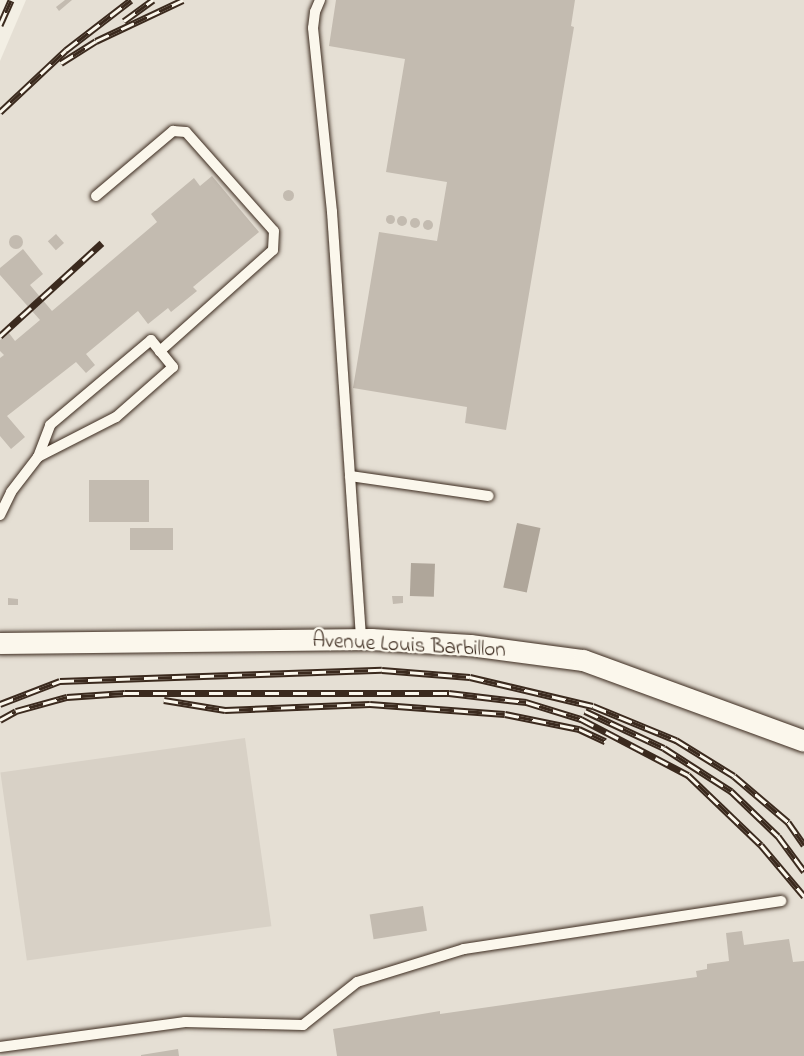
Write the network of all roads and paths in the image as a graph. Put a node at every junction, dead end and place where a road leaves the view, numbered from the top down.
1 (320, 0) edge
2 (96, 196) dead end
3 (160, 351) junction
4 (38, 457) junction
5 (350, 476) junction
6 (489, 496) dead end
7 (0, 514) edge
8 (361, 640) junction
9 (0, 643) edge
10 (804, 741) edge
11 (781, 902) dead end
12 (0, 1047) edge

1 - 5 lane
2 - 3 lane
3 - 4 lane
3 - 4 lane
4 - 7 lane
5 - 6 lane
5 - 8 lane
8 - 9 street, Avenue Louis Barbillon
8 - 10 street, Avenue Louis Barbillon
11 - 12 lane

